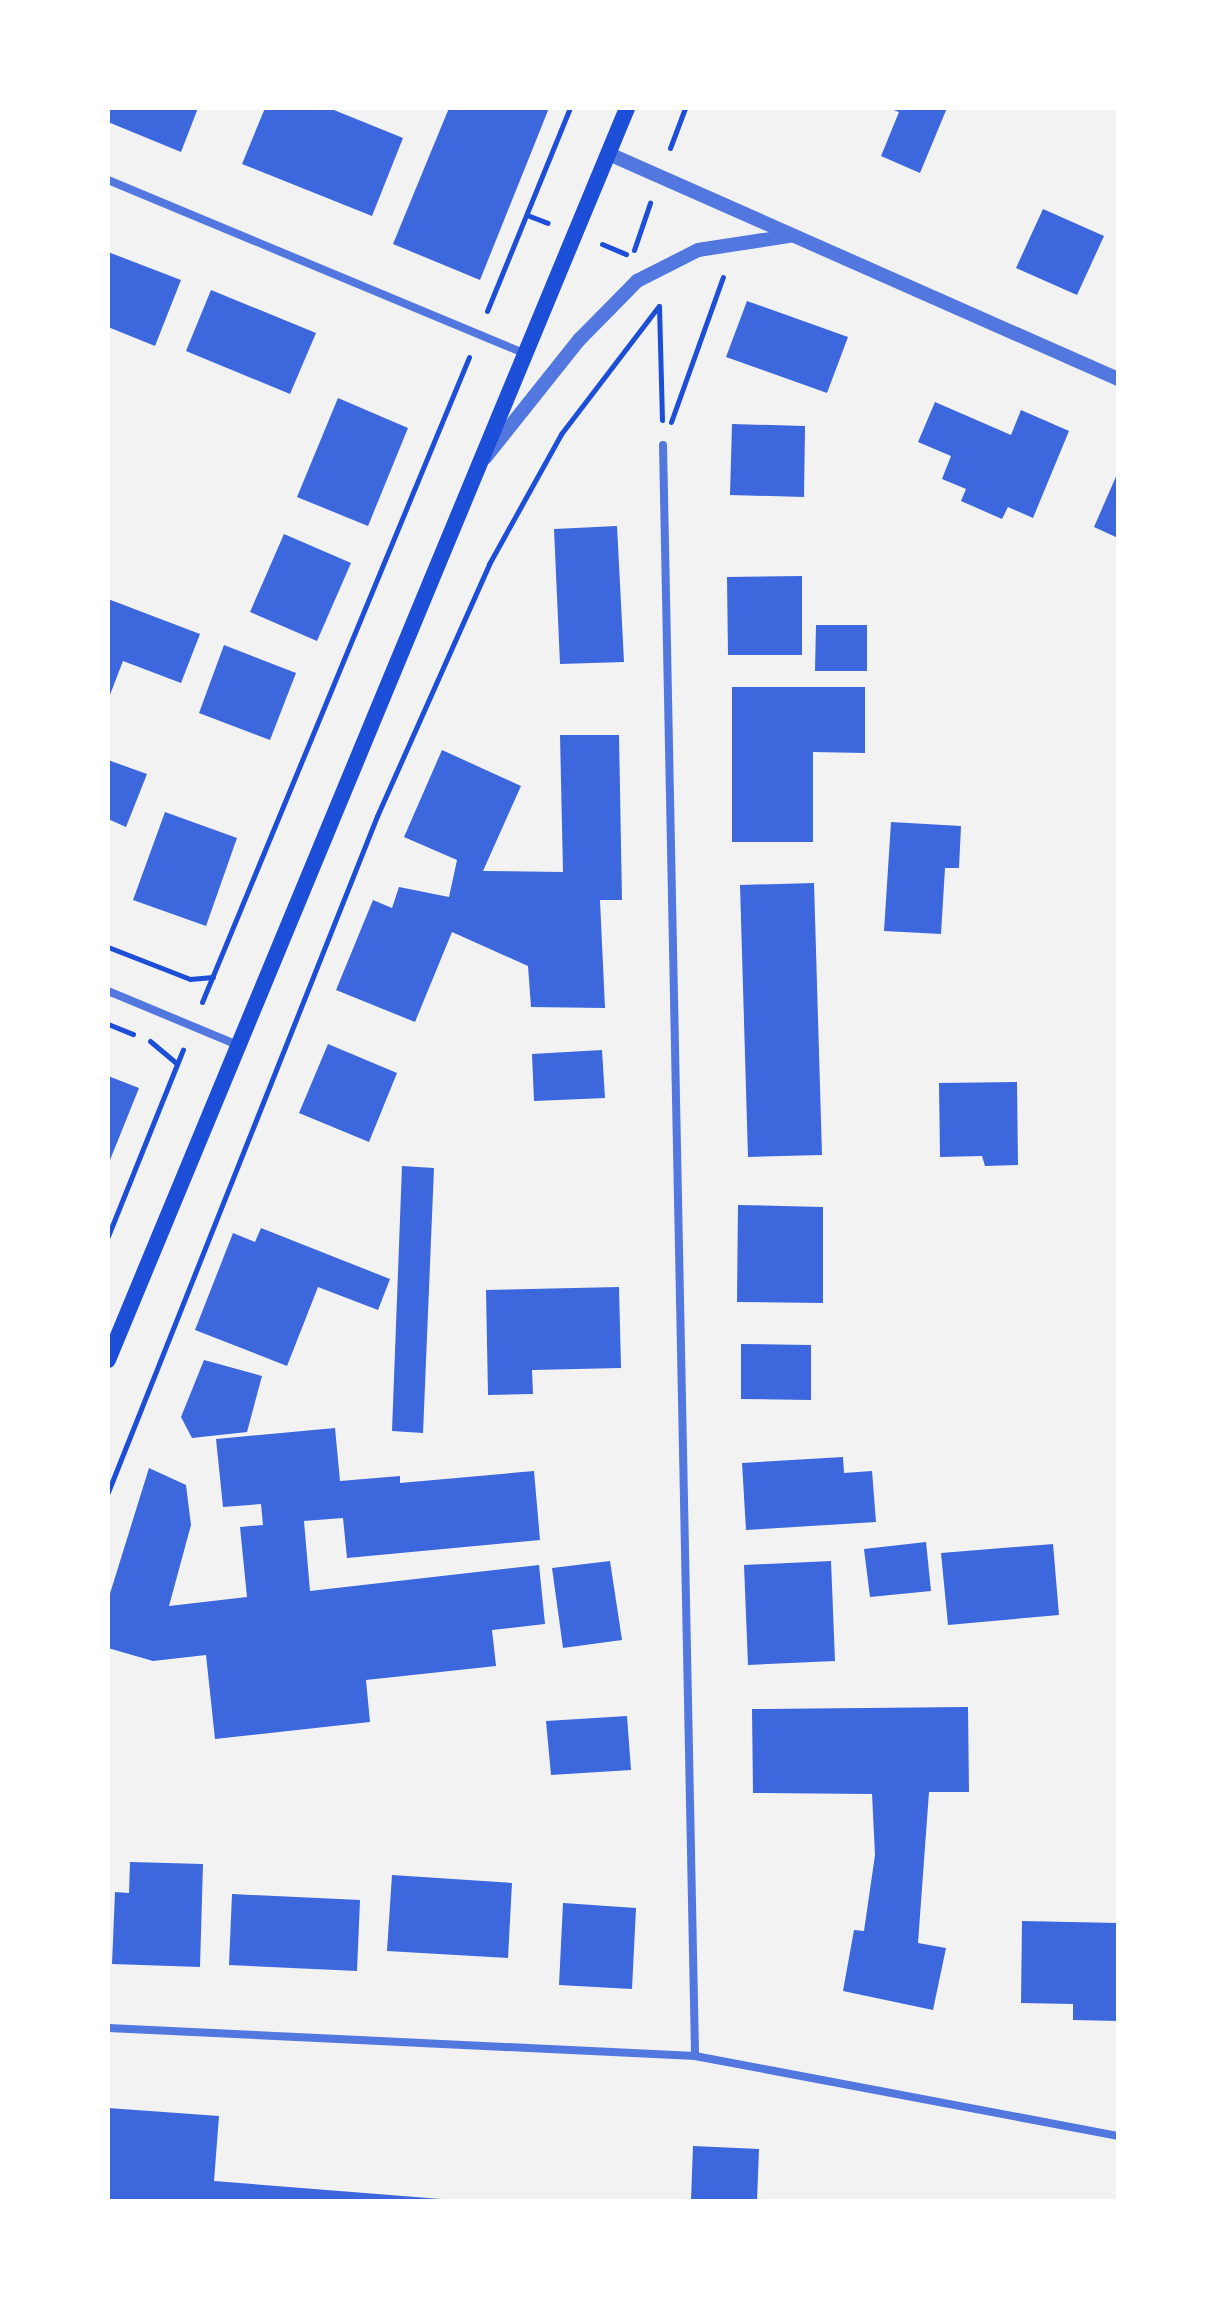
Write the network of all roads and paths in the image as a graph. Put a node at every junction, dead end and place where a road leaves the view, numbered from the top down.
1 (570, 108) edge
2 (627, 108) edge
3 (609, 154) junction
4 (108, 180) edge
5 (790, 235) junction
6 (736, 242) junction
7 (478, 334) junction
8 (526, 354) junction
9 (1118, 379) edge
10 (663, 445) junction
11 (478, 467) junction
12 (108, 947) edge
13 (213, 977) junction
14 (108, 991) edge
15 (108, 1024) edge
16 (193, 1026) junction
17 (238, 1045) junction
18 (177, 1064) junction
19 (108, 1236) edge
20 (108, 1360) edge
21 (108, 1492) edge
22 (108, 2028) edge
23 (695, 2056) junction
24 (1118, 2136) edge

1 - 7 path
2 - 3 main road
3 - 5 street
3 - 8 main road
4 - 7 street
5 - 6 street
5 - 9 street
6 - 10 path
6 - 11 street
7 - 8 street
7 - 13 path
8 - 11 main road
10 - 21 path
10 - 23 street
11 - 17 main road
12 - 13 path
13 - 16 path
14 - 16 street
15 - 18 path
16 - 17 street
16 - 18 path
17 - 20 main road
18 - 19 path
22 - 23 street
23 - 24 street

